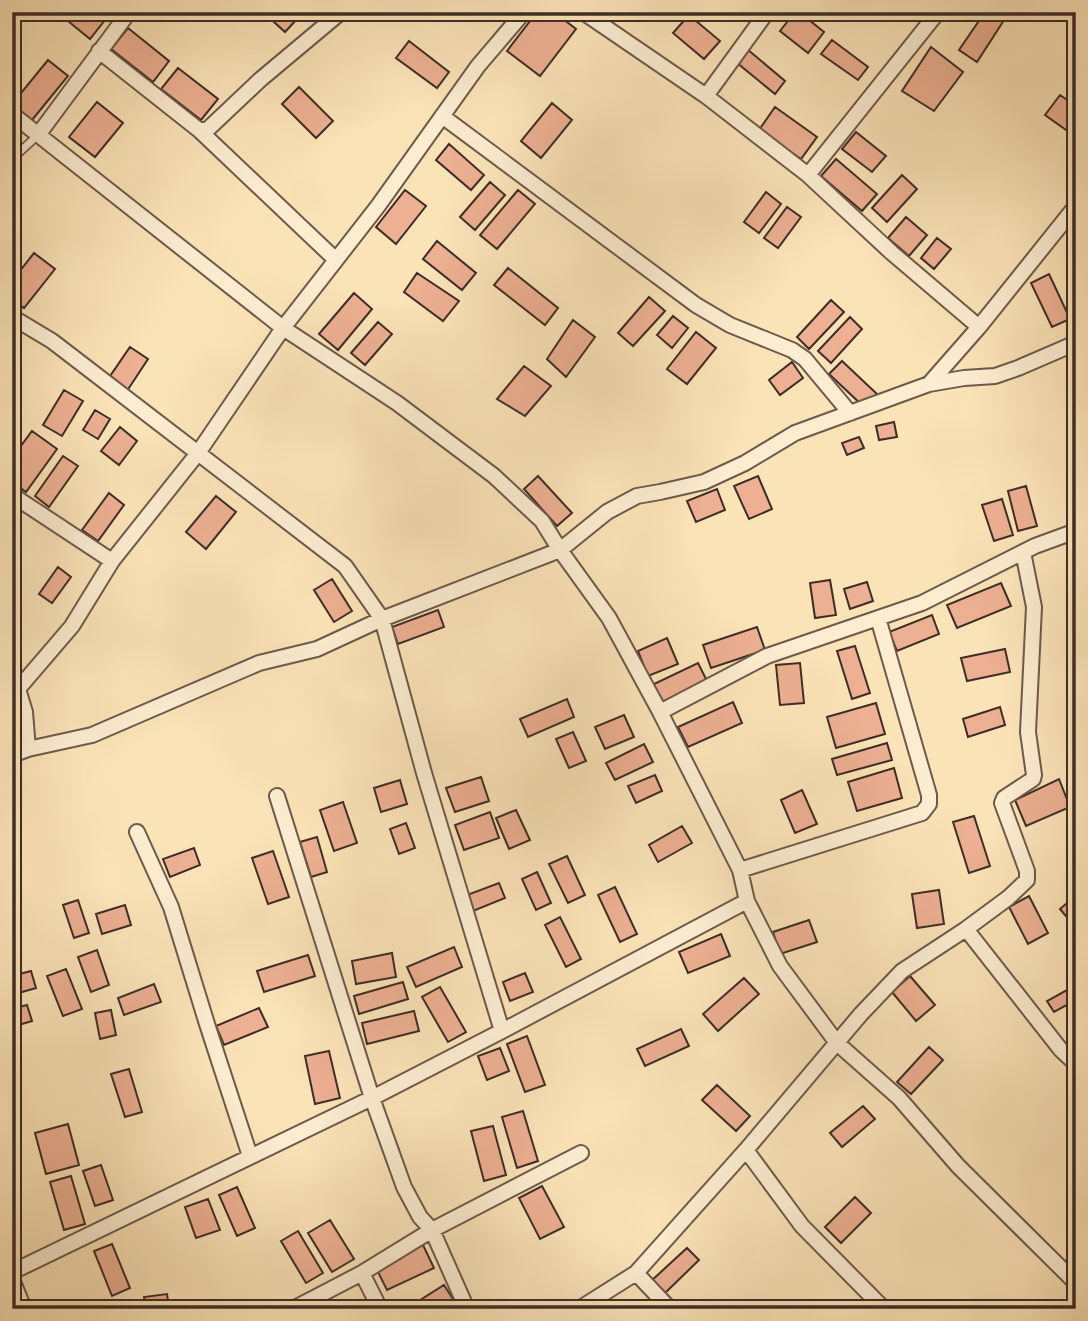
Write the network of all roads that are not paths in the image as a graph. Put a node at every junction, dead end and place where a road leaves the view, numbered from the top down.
1 (129, 12) edge
2 (341, 12) edge
3 (524, 12) edge
4 (583, 12) edge
5 (767, 12) edge
6 (938, 12) edge
7 (99, 51) junction
8 (706, 96) junction
9 (12, 114) edge
10 (442, 116) junction
11 (200, 130) junction
12 (38, 135) junction
13 (12, 159) edge
14 (808, 175) junction
15 (1076, 206) edge
16 (336, 260) junction
17 (12, 317) edge
18 (979, 327) junction
19 (284, 328) junction
20 (1076, 343) edge
21 (929, 384) junction
22 (850, 412) junction
23 (198, 453) junction
24 (12, 495) edge
25 (1076, 531) edge
26 (560, 550) junction
27 (1023, 552) junction
28 (112, 561) junction
29 (878, 618) junction
30 (382, 619) junction
31 (15, 687) edge
32 (660, 712) junction
33 (28, 749) junction
34 (12, 755) edge
35 (277, 796) dead end
36 (137, 832) dead end
37 (740, 870) junction
38 (747, 901) junction
39 (966, 929) junction
40 (502, 1031) junction
41 (836, 1043) junction
42 (1076, 1064) edge
43 (372, 1098) junction
44 (746, 1150) junction
45 (581, 1153) dead end
46 (250, 1156) junction
47 (432, 1230) junction
48 (12, 1272) edge
49 (362, 1273) junction
50 (636, 1273) junction
51 (12, 1279) edge
52 (1076, 1283) edge
53 (24, 1309) edge
54 (293, 1309) edge
55 (380, 1309) edge
56 (467, 1309) edge
57 (579, 1309) edge
58 (670, 1309) edge
59 (884, 1309) edge

1 - 7 street
2 - 11 street
3 - 10 street
4 - 8 street
5 - 8 street
6 - 14 street
7 - 11 street
7 - 12 street
8 - 14 street
9 - 12 street
10 - 16 street
10 - 22 street
11 - 16 street
12 - 13 lane
12 - 19 street
14 - 18 street
15 - 18 street
16 - 19 street
17 - 23 street
18 - 21 street
19 - 23 street
19 - 26 street
20 - 21 street
21 - 22 street
22 - 26 street
23 - 28 street
23 - 30 street
24 - 28 street
25 - 27 street
26 - 30 street
26 - 32 street
27 - 29 street
27 - 39 street
28 - 31 street
29 - 32 street
29 - 37 street
30 - 33 street
30 - 40 street
31 - 33 street
32 - 37 street
33 - 34 street
35 - 43 street
36 - 46 street
37 - 38 street
38 - 40 street
38 - 41 street
39 - 41 street
39 - 42 street
40 - 43 street
41 - 44 street
41 - 52 street
43 - 46 street
43 - 47 street
44 - 50 street
44 - 59 street
45 - 47 street
46 - 48 street
47 - 49 street
47 - 56 street
49 - 54 street
49 - 55 street
50 - 57 street
50 - 58 street
51 - 53 street

